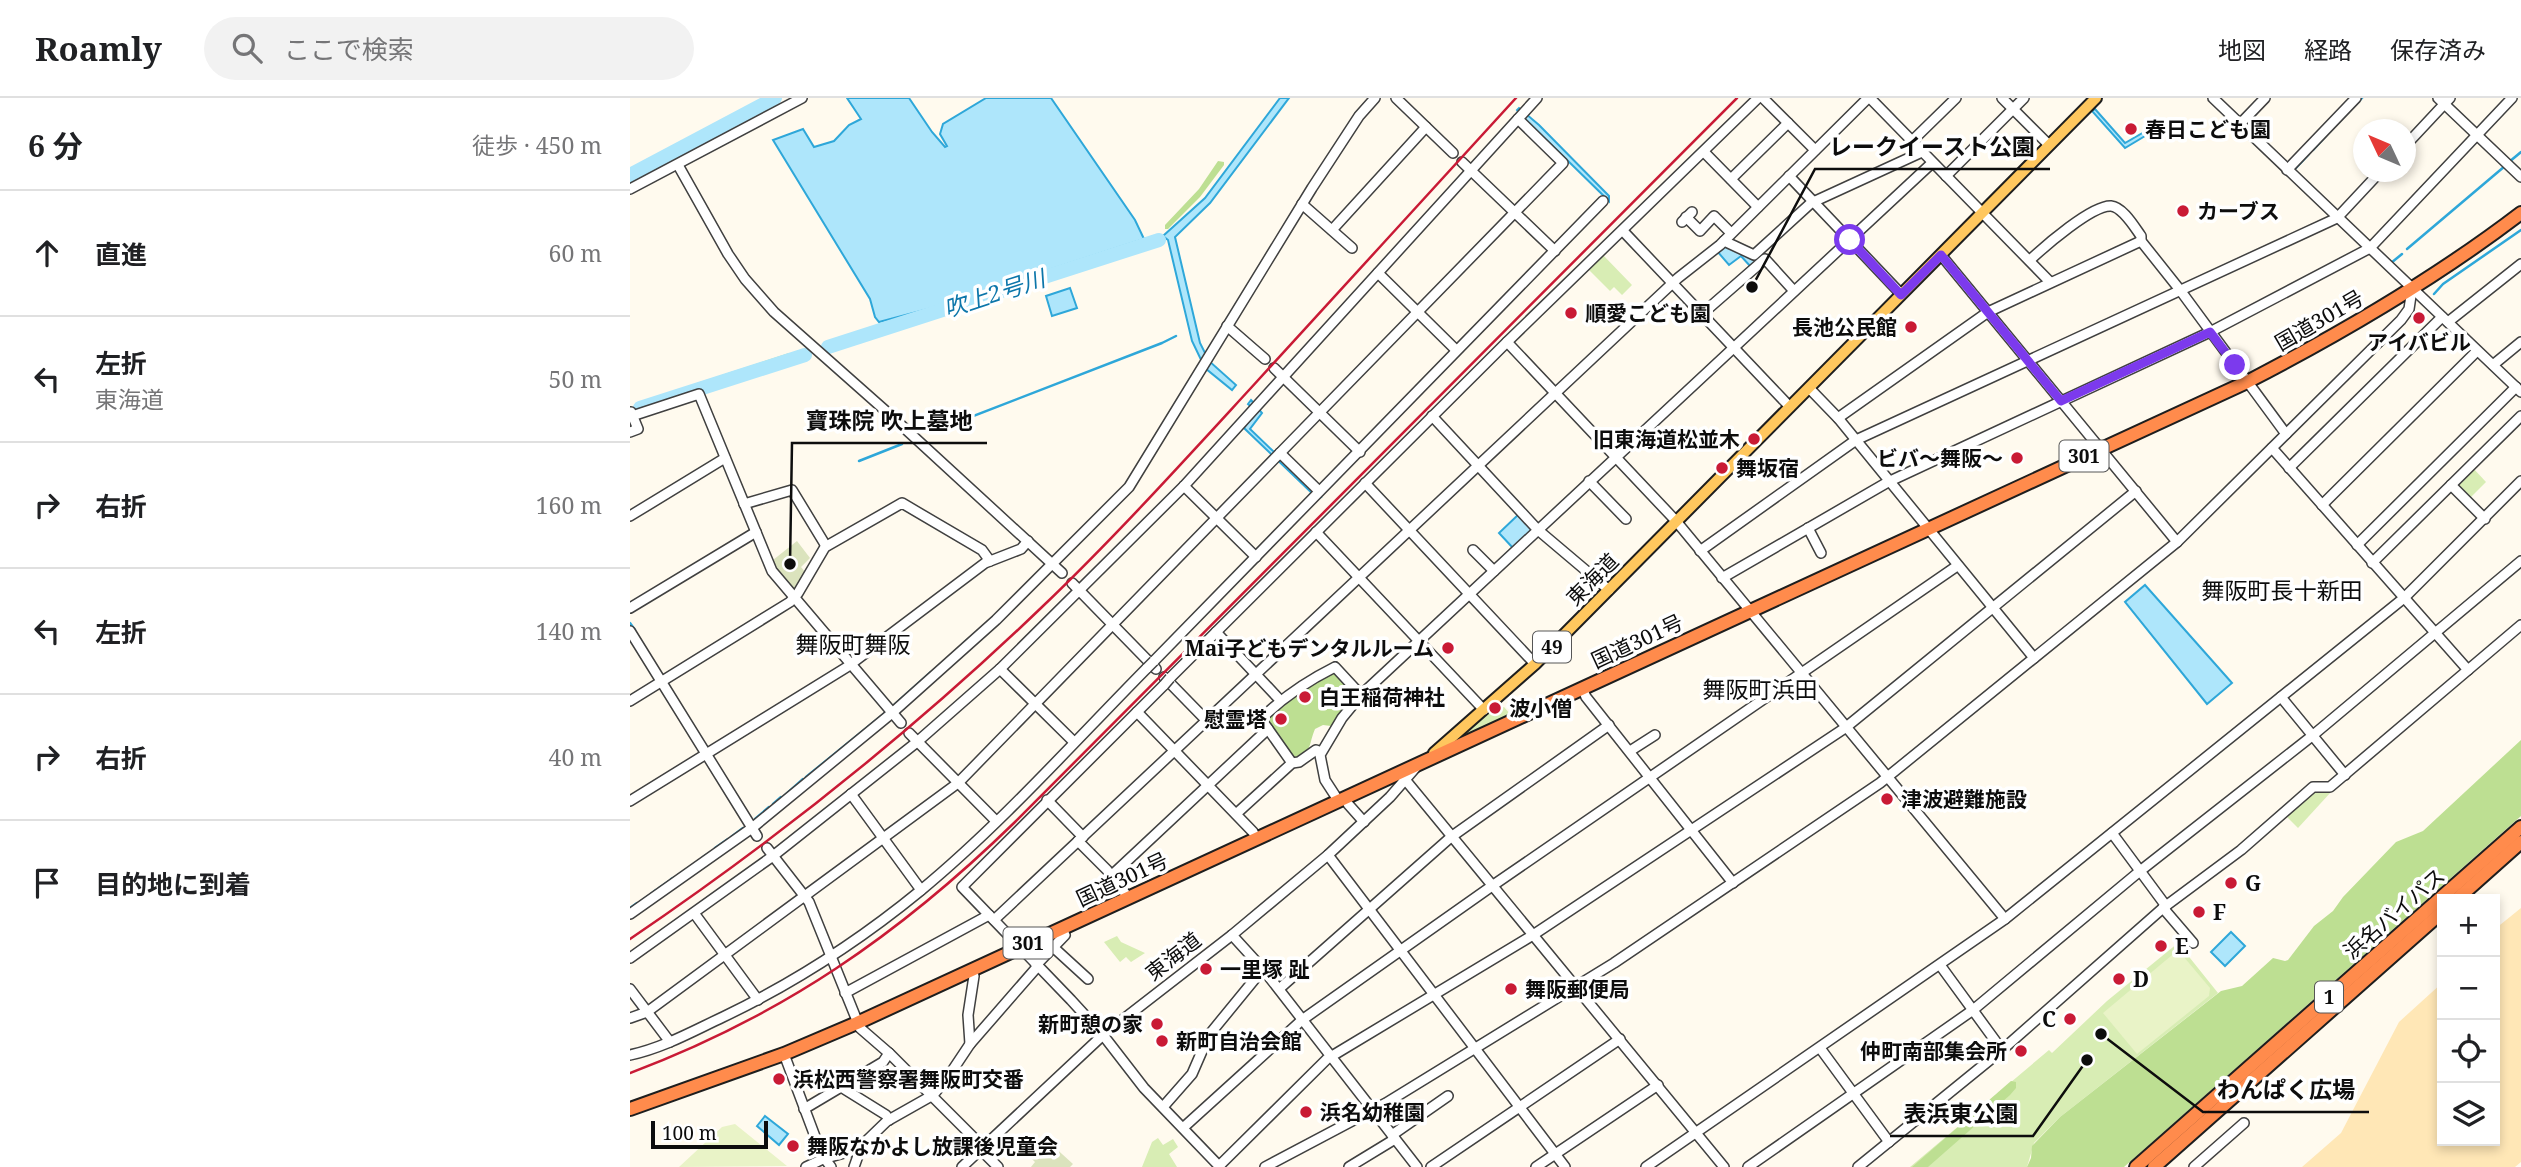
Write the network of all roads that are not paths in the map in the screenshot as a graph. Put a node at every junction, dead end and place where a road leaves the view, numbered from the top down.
1 (802, 98) edge
2 (1375, 98) edge
3 (1396, 98) edge
4 (1537, 98) edge
5 (1758, 98) edge
6 (1763, 98) edge
7 (1869, 98) edge
8 (1956, 98) edge
9 (2003, 98) edge
10 (2024, 98) edge
11 (2096, 98) edge
12 (2213, 98) edge
13 (2265, 98) edge
14 (2356, 98) edge
15 (2512, 98) edge
16 (2444, 100) edge
17 (2013, 109) junction
18 (1522, 116) junction
19 (1788, 123) junction
20 (2240, 124) junction
21 (1426, 127) junction
22 (2416, 133) edge
23 (2477, 135) junction
24 (1912, 141) junction
25 (2049, 145) junction
26 (1815, 150) junction
27 (1704, 152) junction
28 (1922, 152) junction
29 (1453, 153) dead end
30 (1462, 162) dead end
31 (1932, 163) junction
32 (678, 164) junction
33 (1472, 170) junction
34 (2287, 170) junction
35 (1789, 176) junction
36 (1946, 176) junction
37 (2521, 177) edge
38 (1731, 179) junction
39 (2371, 182) edge
40 (630, 189) edge
41 (1603, 201) dead end
42 (1813, 202) junction
43 (1302, 204) junction
44 (1758, 207) junction
45 (1515, 212) junction
46 (1982, 213) junction
47 (2521, 213) edge
48 (1687, 217) dead end
49 (2337, 218) junction
50 (1332, 230) junction
51 (1623, 231) junction
52 (1731, 233) junction
53 (1850, 240) junction
54 (1724, 241) junction
55 (2141, 241) junction
56 (1352, 248) dead end
57 (2370, 248) junction
58 (1555, 250) junction
59 (1941, 255) junction
60 (2030, 260) junction
61 (2521, 264) edge
62 (1378, 273) junction
63 (2050, 282) junction
64 (1673, 283) junction
65 (2412, 289) junction
66 (2180, 290) junction
67 (1794, 291) junction
68 (1901, 295) junction
69 (1418, 312) junction
70 (1987, 312) junction
71 (1702, 314) junction
72 (2445, 320) junction
73 (1227, 326) junction
74 (2210, 332) junction
75 (1507, 342) junction
76 (2521, 342) edge
77 (1733, 347) junction
78 (1456, 350) junction
79 (2477, 351) junction
80 (1265, 359) dead end
81 (2028, 361) junction
82 (2493, 365) junction
83 (1274, 368) dead end
84 (1284, 377) junction
85 (2247, 382) junction
86 (1809, 388) junction
87 (2519, 390) edge
88 (1555, 393) junction
89 (2061, 401) junction
90 (1790, 407) junction
91 (1320, 412) junction
92 (631, 414) edge
93 (1432, 416) junction
94 (2521, 416) edge
95 (1838, 418) junction
96 (630, 432) edge
97 (2286, 434) junction
98 (1856, 440) junction
99 (2272, 448) junction
100 (2101, 449) junction
101 (1360, 452) junction
102 (1278, 455) junction
103 (1615, 456) junction
104 (726, 458) junction
105 (1478, 465) junction
106 (2289, 467) junction
107 (1589, 481) junction
108 (2521, 481) edge
109 (1888, 482) junction
110 (1365, 483) junction
111 (2451, 485) junction
112 (1184, 486) junction
113 (2136, 491) junction
114 (1317, 493) junction
115 (744, 504) junction
116 (2322, 505) junction
117 (630, 516) edge
118 (1216, 518) junction
119 (1626, 519) dead end
120 (2485, 519) junction
121 (1676, 522) junction
122 (1808, 528) junction
123 (1927, 529) junction
124 (1409, 530) junction
125 (1538, 530) junction
126 (756, 531) junction
127 (1316, 531) junction
128 (1028, 541) junction
129 (2177, 542) junction
130 (2357, 545) junction
131 (827, 546) junction
132 (1473, 550) dead end
133 (1700, 551) junction
134 (1821, 554) dead end
135 (1256, 557) junction
136 (990, 561) junction
137 (2521, 561) edge
138 (2372, 563) junction
139 (1053, 564) junction
140 (1957, 566) junction
141 (1493, 571) junction
142 (1062, 573) dead end
143 (1359, 577) junction
144 (1722, 578) junction
145 (1072, 583) dead end
146 (1609, 590) junction
147 (1080, 591) junction
148 (1469, 594) junction
149 (794, 598) junction
150 (2404, 598) junction
151 (630, 608) edge
152 (1992, 608) junction
153 (1749, 611) junction
154 (1113, 624) junction
155 (2521, 625) edge
156 (630, 631) edge
157 (1216, 632) junction
158 (2435, 632) junction
159 (1419, 641) junction
160 (2034, 658) junction
161 (850, 664) junction
162 (1535, 664) junction
163 (1152, 666) junction
164 (1000, 669) junction
165 (2468, 670) junction
166 (1256, 674) junction
167 (1800, 674) junction
168 (1166, 680) junction
169 (661, 681) junction
170 (1582, 688) junction
171 (1361, 695) junction
172 (2281, 697) junction
173 (1280, 700) junction
174 (630, 701) edge
175 (1035, 704) junction
176 (1484, 710) junction
177 (1137, 712) junction
178 (892, 713) junction
179 (1207, 721) junction
180 (901, 723) dead end
181 (1609, 725) junction
182 (1845, 728) junction
183 (1268, 729) junction
184 (909, 733) dead end
185 (1655, 735) dead end
186 (2312, 736) junction
187 (917, 742) junction
188 (1074, 742) junction
189 (1174, 751) junction
190 (1630, 751) junction
191 (1321, 752) junction
192 (706, 754) junction
193 (1292, 763) junction
194 (1420, 763) junction
195 (2344, 775) junction
196 (1403, 776) junction
197 (1650, 776) junction
198 (1888, 776) junction
199 (958, 783) junction
200 (1208, 785) junction
201 (851, 794) junction
202 (1047, 800) junction
203 (630, 801) edge
204 (1343, 802) junction
205 (1236, 814) junction
206 (996, 821) junction
207 (1364, 822) junction
208 (2521, 827) edge
209 (1692, 829) junction
210 (755, 832) junction
211 (2112, 833) junction
212 (1451, 837) junction
213 (883, 838) junction
214 (1256, 838) junction
215 (1081, 839) junction
216 (2521, 842) edge
217 (770, 852) junction
218 (1328, 855) junction
219 (2140, 871) junction
220 (1111, 876) junction
221 (1733, 883) junction
222 (1492, 886) junction
223 (921, 890) junction
224 (2463, 894) edge
225 (805, 897) junction
226 (1128, 897) junction
227 (2164, 907) junction
228 (1369, 909) junction
229 (630, 914) edge
230 (694, 914) junction
231 (2437, 916) edge
232 (992, 917) junction
233 (2005, 919) junction
234 (1061, 928) junction
235 (1232, 935) junction
236 (1533, 935) junction
237 (2193, 943) dead end
238 (1020, 947) junction
239 (1053, 947) junction
240 (1401, 950) junction
241 (724, 955) junction
242 (830, 957) junction
243 (630, 958) edge
244 (1037, 965) junction
245 (1940, 965) junction
246 (1264, 969) junction
247 (971, 970) junction
248 (1088, 979) dead end
249 (1576, 986) junction
250 (630, 989) edge
251 (1279, 989) junction
252 (845, 993) junction
253 (1433, 994) junction
254 (758, 1000) junction
255 (1973, 1010) junction
256 (647, 1012) junction
257 (630, 1018) edge
258 (1302, 1020) junction
259 (856, 1023) junction
260 (1103, 1035) junction
261 (1620, 1039) junction
262 (670, 1042) junction
263 (970, 1044) junction
264 (1820, 1048) junction
265 (1475, 1049) junction
266 (2002, 1050) junction
267 (889, 1053) junction
268 (784, 1054) junction
269 (630, 1055) edge
270 (1331, 1056) junction
271 (1658, 1085) junction
272 (841, 1087) junction
273 (1853, 1093) junction
274 (933, 1095) junction
275 (1448, 1096) dead end
276 (1163, 1107) junction
277 (1520, 1107) junction
278 (630, 1109) edge
279 (804, 1109) junction
280 (1373, 1110) junction
281 (889, 1120) junction
282 (2244, 1124) dead end
283 (1184, 1127) junction
284 (1697, 1132) junction
285 (1393, 1137) junction
286 (1889, 1142) junction
287 (982, 1148) junction
288 (858, 1149) junction
289 (1555, 1154) junction
290 (1285, 1157) junction
291 (825, 1158) junction
292 (806, 1167) edge
293 (831, 1167) edge
294 (854, 1167) edge
295 (962, 1167) edge
296 (998, 1167) edge
297 (1219, 1167) edge
298 (1265, 1167) edge
299 (1291, 1167) edge
300 (1349, 1167) edge
301 (1417, 1167) edge
302 (1431, 1167) edge
303 (1536, 1167) edge
304 (1565, 1167) edge
305 (1646, 1167) edge
306 (1724, 1167) edge
307 (1748, 1167) edge
308 (1858, 1167) edge
309 (2136, 1167) edge
310 (2154, 1167) edge
311 (2194, 1167) edge

1 - 32 street
2 - 43 street
3 - 21 street
4 - 18 street
5 - 27 street
6 - 19 street
7 - 24 street
7 - 26 street
8 - 24 street
9 - 17 street
10 - 17 street
11 - 25 main road, 東海道 / 49
12 - 20 street
13 - 20 street
14 - 34 street
15 - 23 street
16 - 22 street
16 - 23 street
17 - 25 street
17 - 36 street
18 - 33 street
18 - 45 street
19 - 26 street
19 - 38 street
20 - 34 street
21 - 29 street
21 - 50 street
23 - 37 street
23 - 57 street
24 - 28 street
25 - 46 main road, 東海道 / 49
26 - 35 street
27 - 38 street
27 - 51 street
28 - 31 street
28 - 42 street
30 - 33 street
31 - 36 street
31 - 53 street
32 - 40 street
32 - 128 street
33 - 45 street
33 - 62 street
34 - 49 street
35 - 42 street
35 - 44 street
36 - 46 street
38 - 44 street
39 - 49 street
41 - 58 street
42 - 53 street
42 - 54 street
43 - 50 street
43 - 73 street
44 - 52 street
45 - 58 street
45 - 69 street
46 - 59 main road, 東海道 / 49
46 - 60 street
47 - 65 highway, 国道301号 / 301
48 - 52 street
49 - 57 street
49 - 66 street
50 - 56 street
51 - 64 street
51 - 75 street
52 - 54 street
53 - 67 street
53 - 68 street
54 - 64 street
55 - 60 street
55 - 63 street
55 - 66 street
57 - 65 street
57 - 74 street
58 - 78 street
59 - 68 main road, 東海道 / 49
59 - 70 street
60 - 63 street
61 - 72 street
62 - 69 street
62 - 84 street
63 - 70 street
64 - 71 street
64 - 88 street
65 - 72 street
65 - 85 highway, 国道301号 / 301
65 - 97 street
66 - 74 street
66 - 81 street
67 - 71 street
67 - 77 street
68 - 86 main road, 東海道 / 49
69 - 78 street
69 - 91 street
70 - 81 street
70 - 95 street
71 - 77 street
72 - 79 street
72 - 106 street
73 - 80 street
73 - 139 street
74 - 85 street
74 - 89 street
75 - 88 street
75 - 93 street
76 - 82 street
77 - 90 street
77 - 103 street
78 - 101 street
79 - 82 street
79 - 116 street
81 - 89 street
81 - 98 street
82 - 87 street
83 - 84 street
84 - 91 street
84 - 112 street
85 - 97 street
85 - 100 highway, 国道301号 / 301
86 - 90 main road, 東海道 / 49
86 - 95 street
87 - 130 street
88 - 103 street
88 - 105 street
89 - 100 street
89 - 109 street
90 - 121 main road, 東海道 / 49
91 - 101 street
91 - 102 street
92 - 96 street
92 - 104 street
93 - 105 street
93 - 110 street
94 - 111 street
95 - 98 street
97 - 99 street
98 - 109 street
98 - 133 street
99 - 106 street
99 - 129 street
100 - 113 street
100 - 123 highway, 国道301号 / 301
101 - 114 street
102 - 114 street
102 - 118 street
103 - 107 street
103 - 121 street
104 - 115 street
104 - 117 street
105 - 124 street
105 - 125 street
106 - 116 street
107 - 119 street
107 - 125 street
108 - 120 street
109 - 122 street
109 - 123 street
110 - 124 street
110 - 127 street
111 - 120 street
111 - 138 street
112 - 118 street
112 - 147 street
113 - 129 street
113 - 152 street
114 - 135 street
115 - 126 street
115 - 131 street
116 - 130 street
118 - 135 street
118 - 154 street
120 - 150 street
121 - 133 street
121 - 146 main road, 東海道 / 49
122 - 134 street
122 - 144 street
123 - 140 street
123 - 153 highway, 国道301号 / 301
124 - 143 street
124 - 148 street
125 - 141 street
125 - 146 street
126 - 149 street
126 - 151 street
127 - 143 street
127 - 157 street
128 - 136 street
128 - 139 street
129 - 160 street
130 - 138 street
131 - 136 street
131 - 149 street
132 - 141 street
133 - 144 street
135 - 163 street
136 - 161 street
137 - 158 street
138 - 150 street
139 - 142 street
139 - 178 street
140 - 152 street
140 - 167 street
141 - 148 street
143 - 159 street
143 - 166 street
144 - 153 street
145 - 147 street
146 - 162 main road, 東海道 / 49
147 - 154 street
147 - 164 street
148 - 159 street
148 - 162 street
149 - 161 street
149 - 169 street
150 - 158 street
150 - 172 street
152 - 160 street
152 - 182 street
153 - 167 street
153 - 170 highway, 国道301号 / 301
154 - 163 street
154 - 175 street
155 - 165 street
156 - 169 street
157 - 166 street
157 - 168 street
158 - 165 street
158 - 186 street
159 - 171 street
159 - 176 street
160 - 198 street
161 - 178 street
161 - 192 street
162 - 176 main road, 東海道 / 49
163 - 188 street
164 - 175 street
164 - 187 street
165 - 195 street
166 - 173 street
166 - 179 street
167 - 182 street
167 - 197 street
168 - 177 street
168 - 179 street
169 - 174 street
169 - 192 street
170 - 181 street
170 - 194 highway, 国道301号 / 301
171 - 173 street
171 - 191 street
172 - 186 street
172 - 211 street
173 - 183 street
175 - 188 street
175 - 199 street
176 - 194 main road, 東海道 / 49
177 - 189 street
177 - 202 street
178 - 180 street
178 - 210 street
179 - 189 street
181 - 190 street
181 - 212 street
182 - 198 street
182 - 209 street
183 - 193 street
183 - 200 street
184 - 187 street
185 - 190 street
186 - 195 street
186 - 219 street
187 - 199 street
187 - 201 street
188 - 206 street
189 - 200 street
189 - 215 street
190 - 197 street
191 - 193 street
191 - 204 street
192 - 203 street
192 - 210 street
193 - 205 street
194 - 196 highway, 国道301号 / 301
195 - 227 street
196 - 204 highway, 国道301号 / 301
196 - 207 street, 東海道
196 - 212 street
197 - 209 street
197 - 222 street
198 - 221 street
198 - 233 street
199 - 206 street
199 - 213 street
200 - 205 street
200 - 220 street
201 - 213 street
201 - 217 street
202 - 215 street
202 - 232 street
204 - 207 street
204 - 214 highway, 国道301号 / 301
205 - 214 street
206 - 223 street
207 - 218 street, 東海道
208 - 309 highway, 浜名バイパス / 1
209 - 221 street
209 - 236 street
210 - 229 street
211 - 219 street
211 - 233 street
212 - 222 street
212 - 228 street
213 - 223 street
213 - 225 street
214 - 226 highway, 国道301号 / 301
215 - 220 street
215 - 232 street
216 - 224 highway, 浜名バイパス
217 - 225 street
217 - 230 street
218 - 228 street
218 - 235 street, 東海道
219 - 227 street
219 - 255 street
220 - 226 street
221 - 249 street
222 - 236 street
222 - 240 street
223 - 242 street
225 - 241 street
225 - 242 street
226 - 234 highway, 国道301号 / 301
227 - 237 street
227 - 266 street
228 - 240 street
228 - 251 street
230 - 241 street
230 - 243 street
231 - 310 highway, 浜名バイパス / 1
232 - 238 street
232 - 252 street
233 - 245 street
234 - 238 highway, 国道301号 / 301
234 - 239 street
235 - 246 street
235 - 260 street, 東海道
236 - 249 street
236 - 253 street
238 - 244 street
238 - 247 highway, 国道301号 / 301
239 - 244 street
239 - 248 street
240 - 253 street
240 - 258 street
241 - 254 street
241 - 256 street
242 - 252 street
242 - 254 street
244 - 260 street
244 - 263 street
245 - 255 street
245 - 264 street
246 - 251 street
246 - 276 street
247 - 259 highway, 国道301号 / 301
247 - 263 street
249 - 261 street
249 - 265 street
250 - 256 street
251 - 258 street
252 - 259 street
253 - 265 street
253 - 270 street
254 - 262 street
255 - 266 street
255 - 273 street
256 - 257 street
256 - 262 street
258 - 270 street
258 - 283 street
259 - 267 street
259 - 268 highway, 国道301号 / 301
260 - 276 street
260 - 287 street, 東海道
261 - 271 street
261 - 277 street
262 - 269 street
263 - 274 street
264 - 273 street
264 - 284 street
265 - 277 street
265 - 280 street
266 - 286 street
267 - 272 street
267 - 274 street
268 - 278 highway, 国道301号 / 301
268 - 279 street
270 - 280 street
270 - 297 street
271 - 284 street
271 - 289 street
272 - 279 street
272 - 281 street
273 - 286 street
273 - 307 street
274 - 281 street
274 - 287 street
275 - 285 street
276 - 283 street
277 - 289 street
277 - 302 street
279 - 291 street
280 - 285 street
280 - 290 street
281 - 288 street
282 - 311 street
283 - 297 street
284 - 305 street
284 - 306 street
285 - 300 street
285 - 301 street
286 - 308 street
287 - 295 street, 東海道
287 - 296 street
288 - 291 street
288 - 294 street
289 - 303 street
289 - 304 street
290 - 298 street
290 - 299 street
291 - 292 street
291 - 293 street

